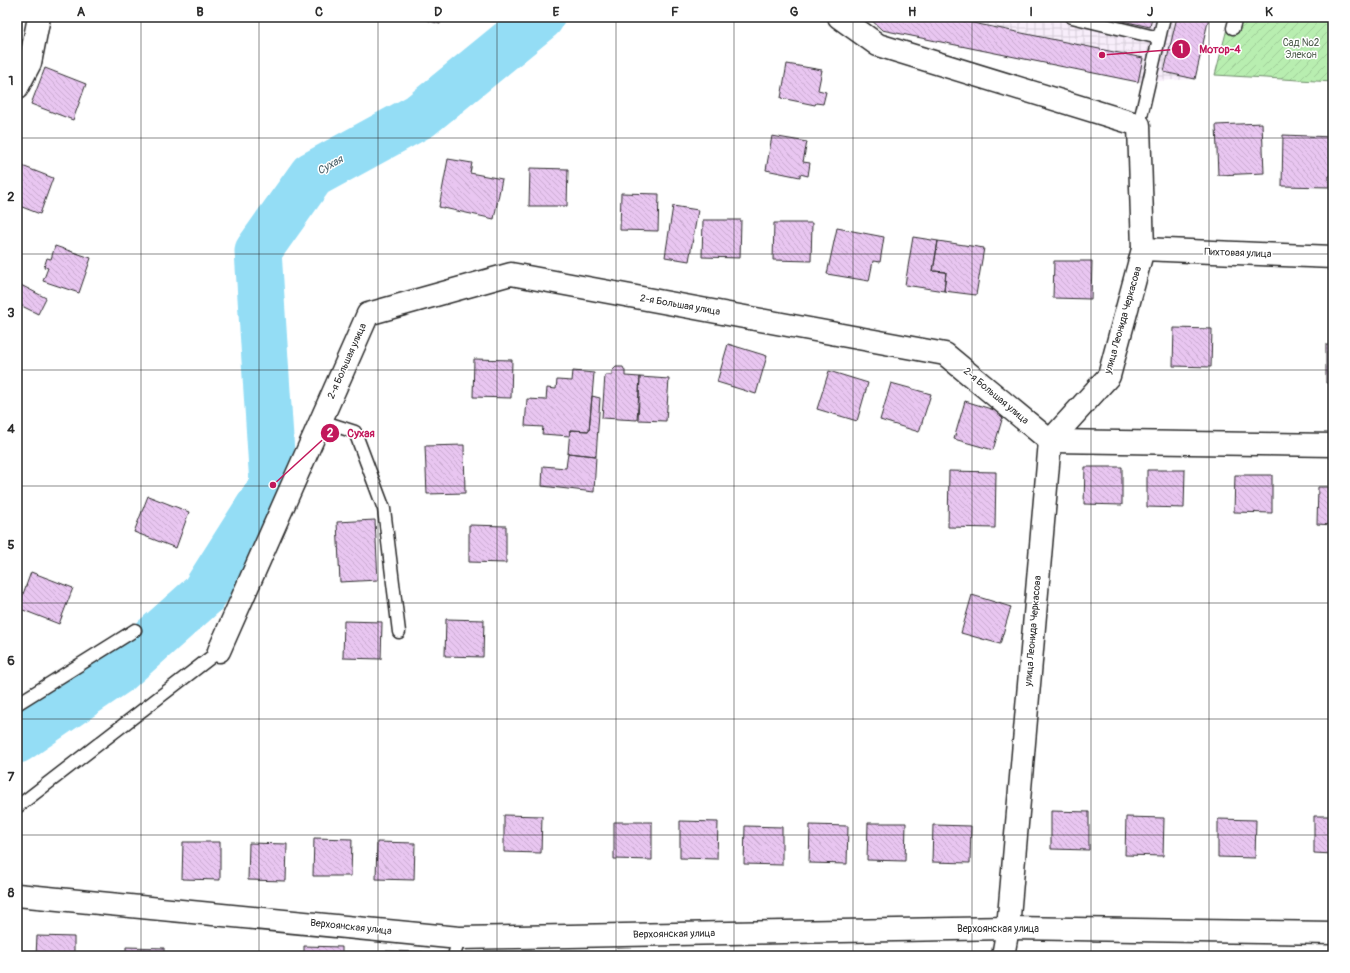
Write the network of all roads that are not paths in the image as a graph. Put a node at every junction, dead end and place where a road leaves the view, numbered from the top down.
1 (39, 17) edge
2 (839, 17) edge
3 (1072, 17) edge
4 (1164, 17) edge
5 (1159, 38) junction
6 (17, 88) edge
7 (1139, 125) junction
8 (1143, 249) junction
9 (1333, 257) edge
10 (321, 421) junction
11 (1050, 441) junction
12 (1333, 445) edge
13 (135, 630) dead end
14 (399, 632) dead end
15 (219, 651) joint
16 (17, 704) edge
17 (17, 807) edge
18 (17, 895) edge
19 (1008, 928) junction
20 (1333, 933) edge
21 (456, 947) edge
22 (1003, 956) edge

1 - 6 street
2 - 7 street
3 - 5 lane
4 - 5 lane
5 - 7 lane
7 - 8 street, улица Леонида Черкасова
8 - 9 street, Пихтовая улица
8 - 11 street, улица Леонида Черкасова
10 - 11 street, 2-я Большая улица
10 - 14 lane
10 - 15 street, 2-я Большая улица
11 - 12 street
11 - 19 street, улица Леонида Черкасова
13 - 16 lane
15 - 17 lane
18 - 21 street, Верхоянская улица
19 - 20 street, Верхоянская улица
19 - 21 street, Верхоянская улица
19 - 22 street, улица Леонида Черкасова

